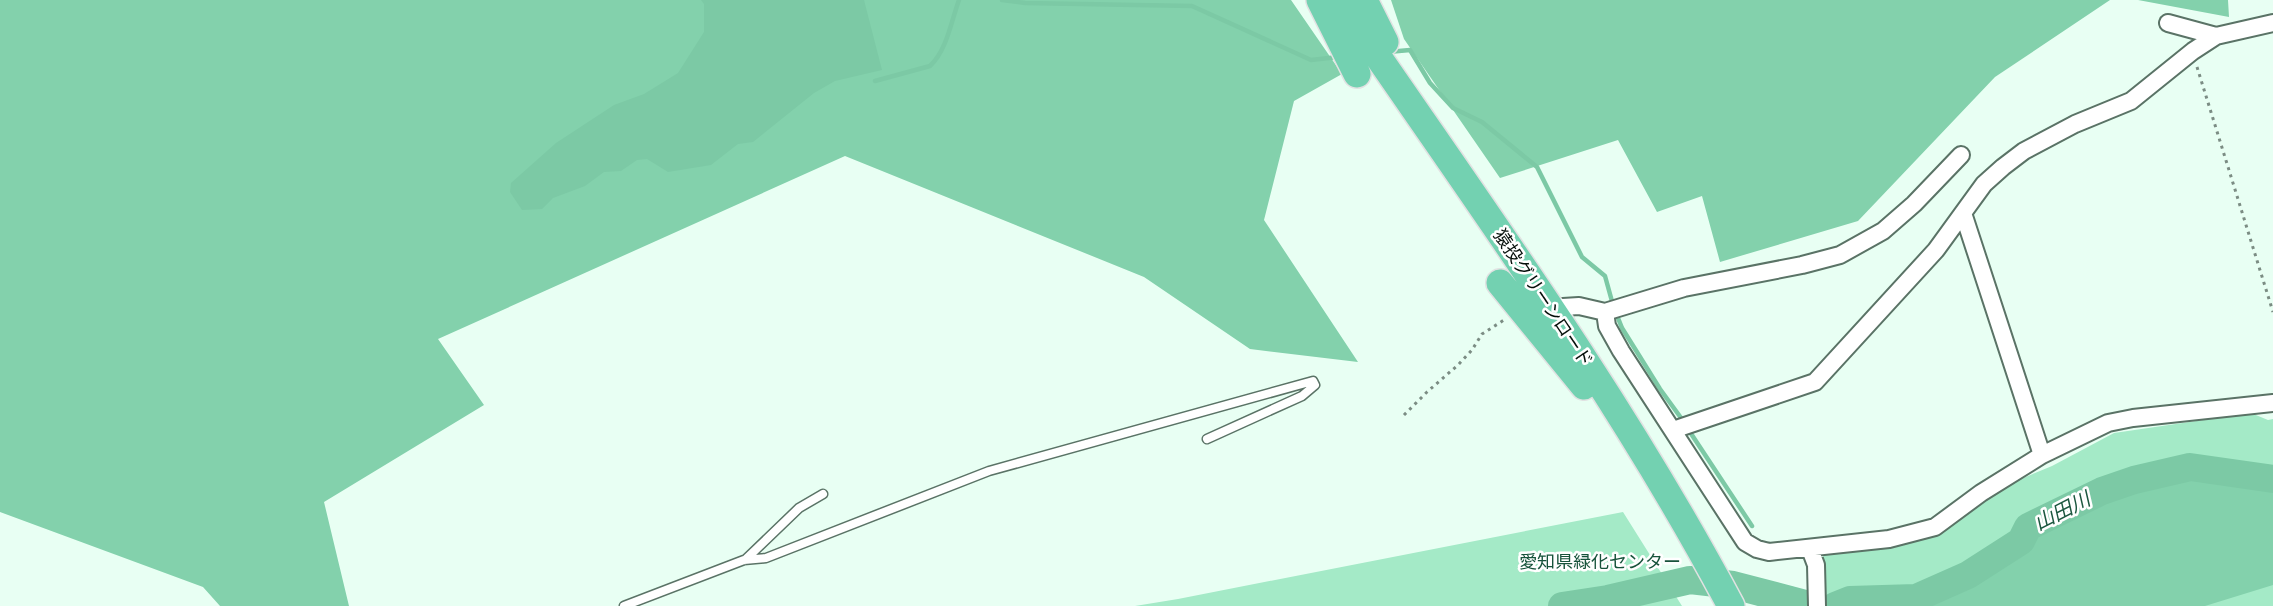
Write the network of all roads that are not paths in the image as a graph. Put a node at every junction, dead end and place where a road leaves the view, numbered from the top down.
1 (1320, 0) edge
2 (1339, 0) edge
3 (1364, 0) edge
4 (2168, 23) dead end
5 (2273, 23) edge
6 (2216, 36) junction
7 (1357, 74) dead end
8 (1961, 155) dead end
9 (1963, 213) junction
10 (1526, 272) junction
11 (1500, 283) dead end
12 (1563, 307) dead end
13 (1605, 312) junction
14 (2273, 403) edge
15 (1673, 430) junction
16 (1207, 439) dead end
17 (2042, 455) junction
18 (1669, 492) junction
19 (823, 494) dead end
20 (1810, 549) junction
21 (744, 560) junction
22 (624, 606) edge
23 (1731, 606) edge
24 (1817, 606) edge

1 - 7 main road
2 - 10 main road, 猿投グリーンロード
3 - 10 main road
4 - 6 street
5 - 6 street
6 - 9 street
8 - 13 street
9 - 15 street
9 - 17 street
10 - 18 main road, 猿投グリーンロード
11 - 18 main road
12 - 13 street
13 - 15 street
14 - 17 street
15 - 20 street
16 - 21 lane
17 - 20 street
18 - 23 main road, 猿投グリーンロード
19 - 21 lane
20 - 24 street
21 - 22 lane

